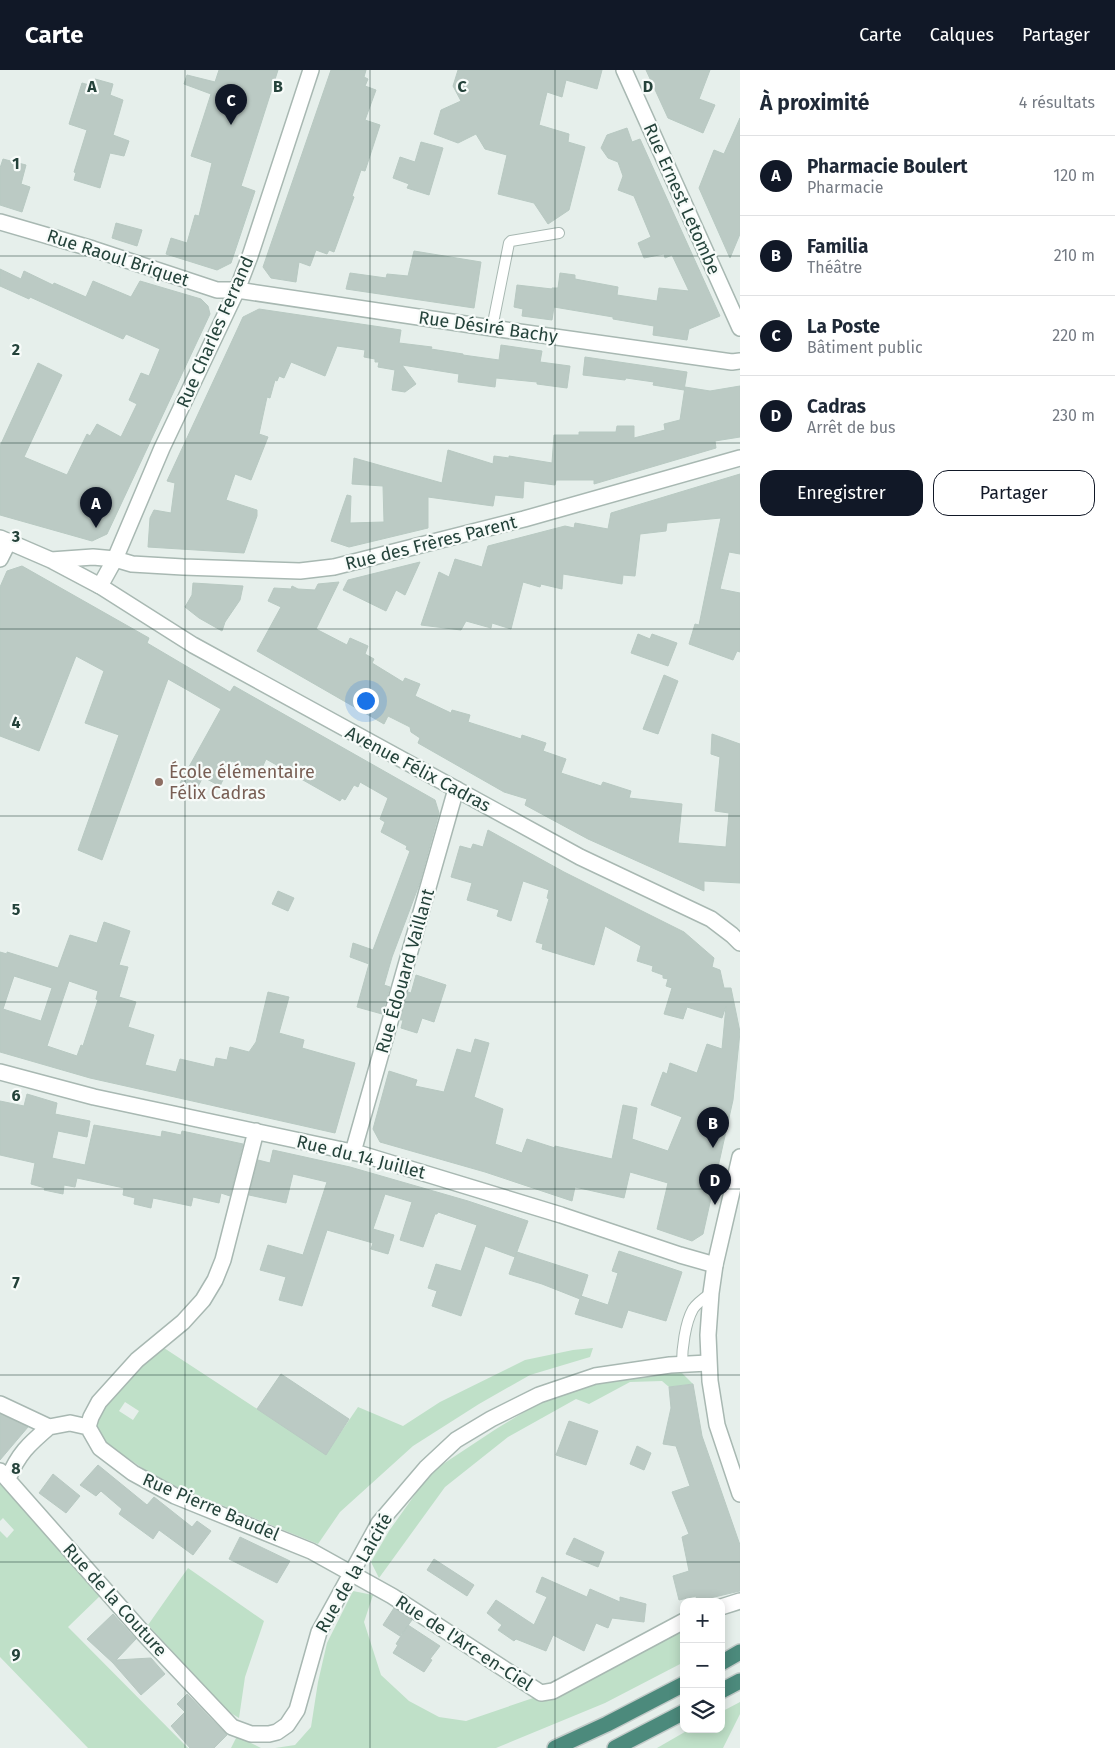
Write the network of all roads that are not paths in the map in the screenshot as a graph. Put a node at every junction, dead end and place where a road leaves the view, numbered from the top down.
1 (312, 70) edge
2 (624, 70) edge
3 (0, 222) edge
4 (559, 233) dead end
5 (237, 290) junction
6 (492, 328) junction
7 (740, 328) edge
8 (740, 361) edge
9 (740, 458) edge
10 (4, 539) edge
11 (0, 559) edge
12 (115, 559) junction
13 (51, 560) junction
14 (100, 586) junction
15 (456, 789) junction
16 (740, 943) edge
17 (0, 1072) edge
18 (256, 1131) junction
19 (353, 1152) junction
20 (740, 1157) edge
21 (715, 1265) junction
22 (711, 1293) junction
23 (708, 1362) junction
24 (682, 1364) junction
25 (0, 1404) edge
26 (49, 1427) junction
27 (88, 1427) junction
28 (4, 1475) edge
29 (740, 1494) edge
30 (350, 1574) junction
31 (740, 1601) edge
32 (725, 1606) edge
33 (680, 1622) edge
34 (740, 1652) edge
35 (725, 1661) edge
36 (740, 1681) edge
37 (680, 1686) edge
38 (725, 1689) edge
39 (680, 1714) edge
40 (232, 1727) joint
41 (555, 1748) edge
42 (615, 1748) edge

1 - 5 street, Rue Charles Ferrand
2 - 7 street, Rue Ernest Letombe
3 - 5 street, Rue Raoul Briquet
4 - 6 lane
5 - 6 street, Rue Désiré Bachy
5 - 12 street, Rue Charles Ferrand
6 - 8 street, Rue Désiré Bachy
9 - 12 street, Rue des Frères Parent
10 - 11 street
10 - 13 street, Avenue Félix Cadras
12 - 13 street, Rue des Frères Parent
12 - 14 street, Rue Charles Ferrand
13 - 14 street, Avenue Félix Cadras
14 - 15 street, Avenue Félix Cadras
15 - 16 street, Avenue Félix Cadras
15 - 19 street, Rue Édouard Vaillant
17 - 18 street, Rue du 14 Juillet
18 - 19 street, Rue du 14 Juillet
18 - 27 street
19 - 21 street, Rue du 14 Juillet
20 - 21 street
21 - 22 street
22 - 23 street
22 - 24 lane
23 - 24 street, Rue de la Laicité
23 - 29 street
24 - 30 street, Rue de la Laicité
25 - 26 street
26 - 27 street
26 - 28 street
27 - 30 street, Rue Pierre Baudel
28 - 40 street, Rue de la Couture
30 - 33 street, Rue de l'Arc-en-Ciel
30 - 40 street, Rue de la Laicité
31 - 32 street
34 - 35 highway
36 - 38 highway
37 - 41 highway
39 - 42 highway

